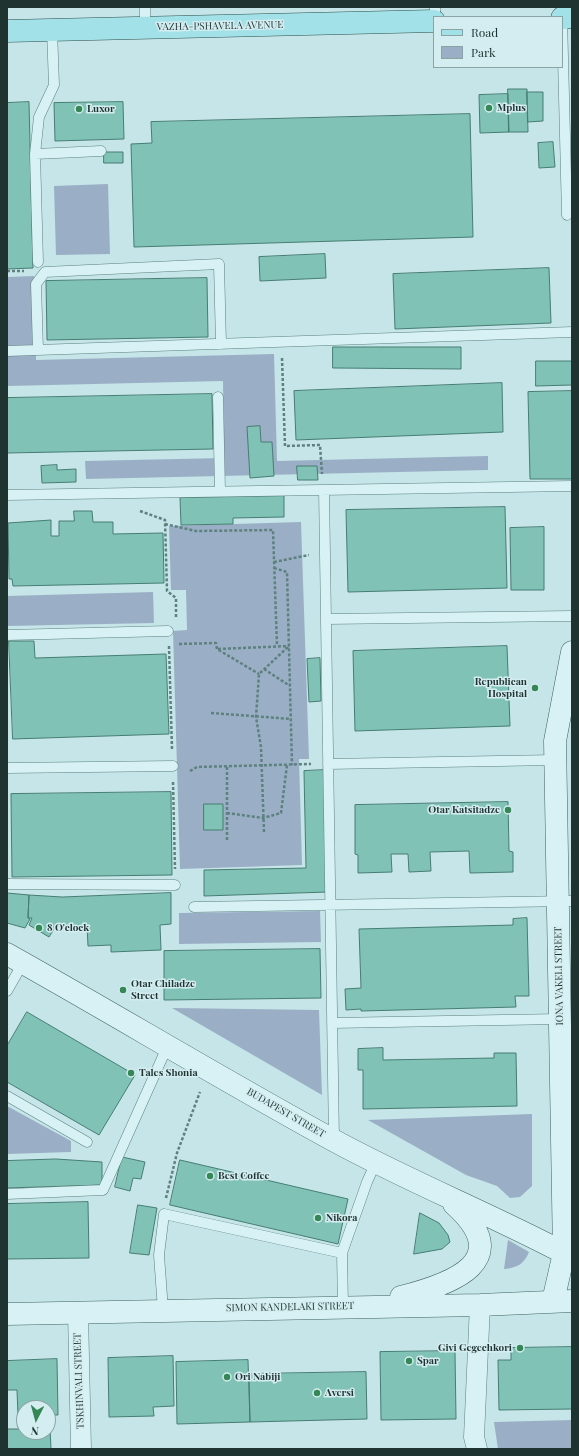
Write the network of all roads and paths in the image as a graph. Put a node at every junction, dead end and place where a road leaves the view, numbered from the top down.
1 (145, 17) edge
2 (433, 21) edge
3 (52, 30) junction
4 (7, 31) edge
5 (563, 57) edge
6 (101, 151) dead end
7 (35, 154) junction
8 (567, 215) dead end
9 (38, 262) dead end
10 (572, 332) edge
11 (281, 342) junction
12 (221, 344) junction
13 (38, 350) junction
14 (7, 351) edge
15 (218, 397) dead end
16 (572, 486) edge
17 (324, 490) junction
18 (220, 491) junction
19 (116, 493) junction
20 (7, 495) edge
21 (165, 524) junction
22 (325, 551) junction
23 (274, 562) junction
24 (274, 568) junction
25 (572, 616) edge
26 (326, 619) junction
27 (168, 631) joint
28 (7, 635) edge
29 (277, 646) junction
30 (289, 646) junction
31 (217, 649) junction
32 (572, 652) edge
33 (264, 669) junction
34 (259, 674) junction
35 (290, 687) junction
36 (567, 703) edge
37 (211, 713) dead end
38 (256, 717) junction
39 (291, 719) junction
40 (555, 760) junction
41 (328, 764) junction
42 (287, 765) junction
43 (292, 765) junction
44 (173, 766) junction
45 (227, 766) junction
46 (262, 766) junction
47 (7, 768) edge
48 (189, 772) dead end
49 (227, 813) junction
50 (264, 818) junction
51 (264, 832) dead end
52 (227, 840) dead end
53 (7, 884) edge
54 (175, 885) joint
55 (565, 901) edge
56 (330, 905) junction
57 (194, 907) dead end
58 (15, 958) edge
59 (7, 991) edge
60 (560, 1019) junction
61 (332, 1023) junction
62 (168, 1046) junction
63 (200, 1092) dead end
64 (7, 1096) edge
65 (334, 1141) junction
66 (87, 1142) dead end
67 (376, 1162) junction
68 (7, 1194) edge
69 (445, 1197) junction
70 (164, 1214) junction
71 (342, 1254) junction
72 (568, 1256) edge
73 (563, 1301) edge
74 (480, 1305) junction
75 (343, 1306) junction
76 (368, 1306) junction
77 (163, 1310) junction
78 (78, 1312) junction
79 (7, 1314) edge
80 (81, 1449) edge
81 (477, 1449) edge

1 - 2 main road, VAZHA-PSHAVELA AVENUE
1 - 3 main road, VAZHA-PSHAVELA AVENUE
3 - 4 main road, VAZHA-PSHAVELA AVENUE
3 - 7 lane
5 - 8 lane
6 - 7 lane
7 - 9 lane
10 - 11 lane
11 - 12 lane
11 - 17 path
12 - 13 lane
12 - 13 lane
13 - 14 lane
15 - 18 lane
16 - 17 lane
17 - 18 lane
17 - 22 lane
18 - 19 lane
19 - 20 lane
19 - 21 path
21 - 23 path
21 - 27 path
22 - 23 path
22 - 26 lane
23 - 24 path
24 - 29 path
24 - 30 path
25 - 26 lane
26 - 41 lane
27 - 28 lane
29 - 30 path
29 - 31 path
30 - 33 path
30 - 35 path
31 - 34 path
31 - 44 path
32 - 36 main road, IONA VAKELI STREET
33 - 34 path
33 - 35 path
34 - 38 path
35 - 39 path
36 - 40 main road, IONA VAKELI STREET
37 - 38 path
38 - 39 path
38 - 46 path
39 - 43 path
40 - 41 lane
40 - 55 main road, IONA VAKELI STREET
41 - 43 path
41 - 56 lane
42 - 43 path
42 - 46 path
42 - 50 path
44 - 47 lane
44 - 54 path
45 - 46 path
45 - 48 path
45 - 49 path
46 - 50 path
49 - 50 path
49 - 52 path
50 - 51 path
53 - 54 lane
55 - 56 lane
55 - 60 main road, IONA VAKELI STREET
56 - 57 lane
56 - 61 lane
58 - 59 lane
58 - 62 main road, BUDAPEST STREET
60 - 61 lane
60 - 72 main road, IONA VAKELI STREET
61 - 65 lane
62 - 65 main road, BUDAPEST STREET
62 - 68 lane
63 - 70 path
64 - 66 lane
65 - 67 main road, BUDAPEST STREET
67 - 69 main road, BUDAPEST STREET
67 - 71 lane
69 - 72 main road, BUDAPEST STREET
69 - 76 main road
70 - 71 lane
70 - 77 lane
71 - 75 lane
72 - 73 main road, IONA VAKELI STREET
73 - 74 main road, SIMON KANDELAKI STREET
74 - 76 main road, SIMON KANDELAKI STREET
74 - 81 street
75 - 76 main road, SIMON KANDELAKI STREET
75 - 77 main road, SIMON KANDELAKI STREET
77 - 78 main road, SIMON KANDELAKI STREET
78 - 79 main road, SIMON KANDELAKI STREET
78 - 80 street, TSKHINVALI STREET

